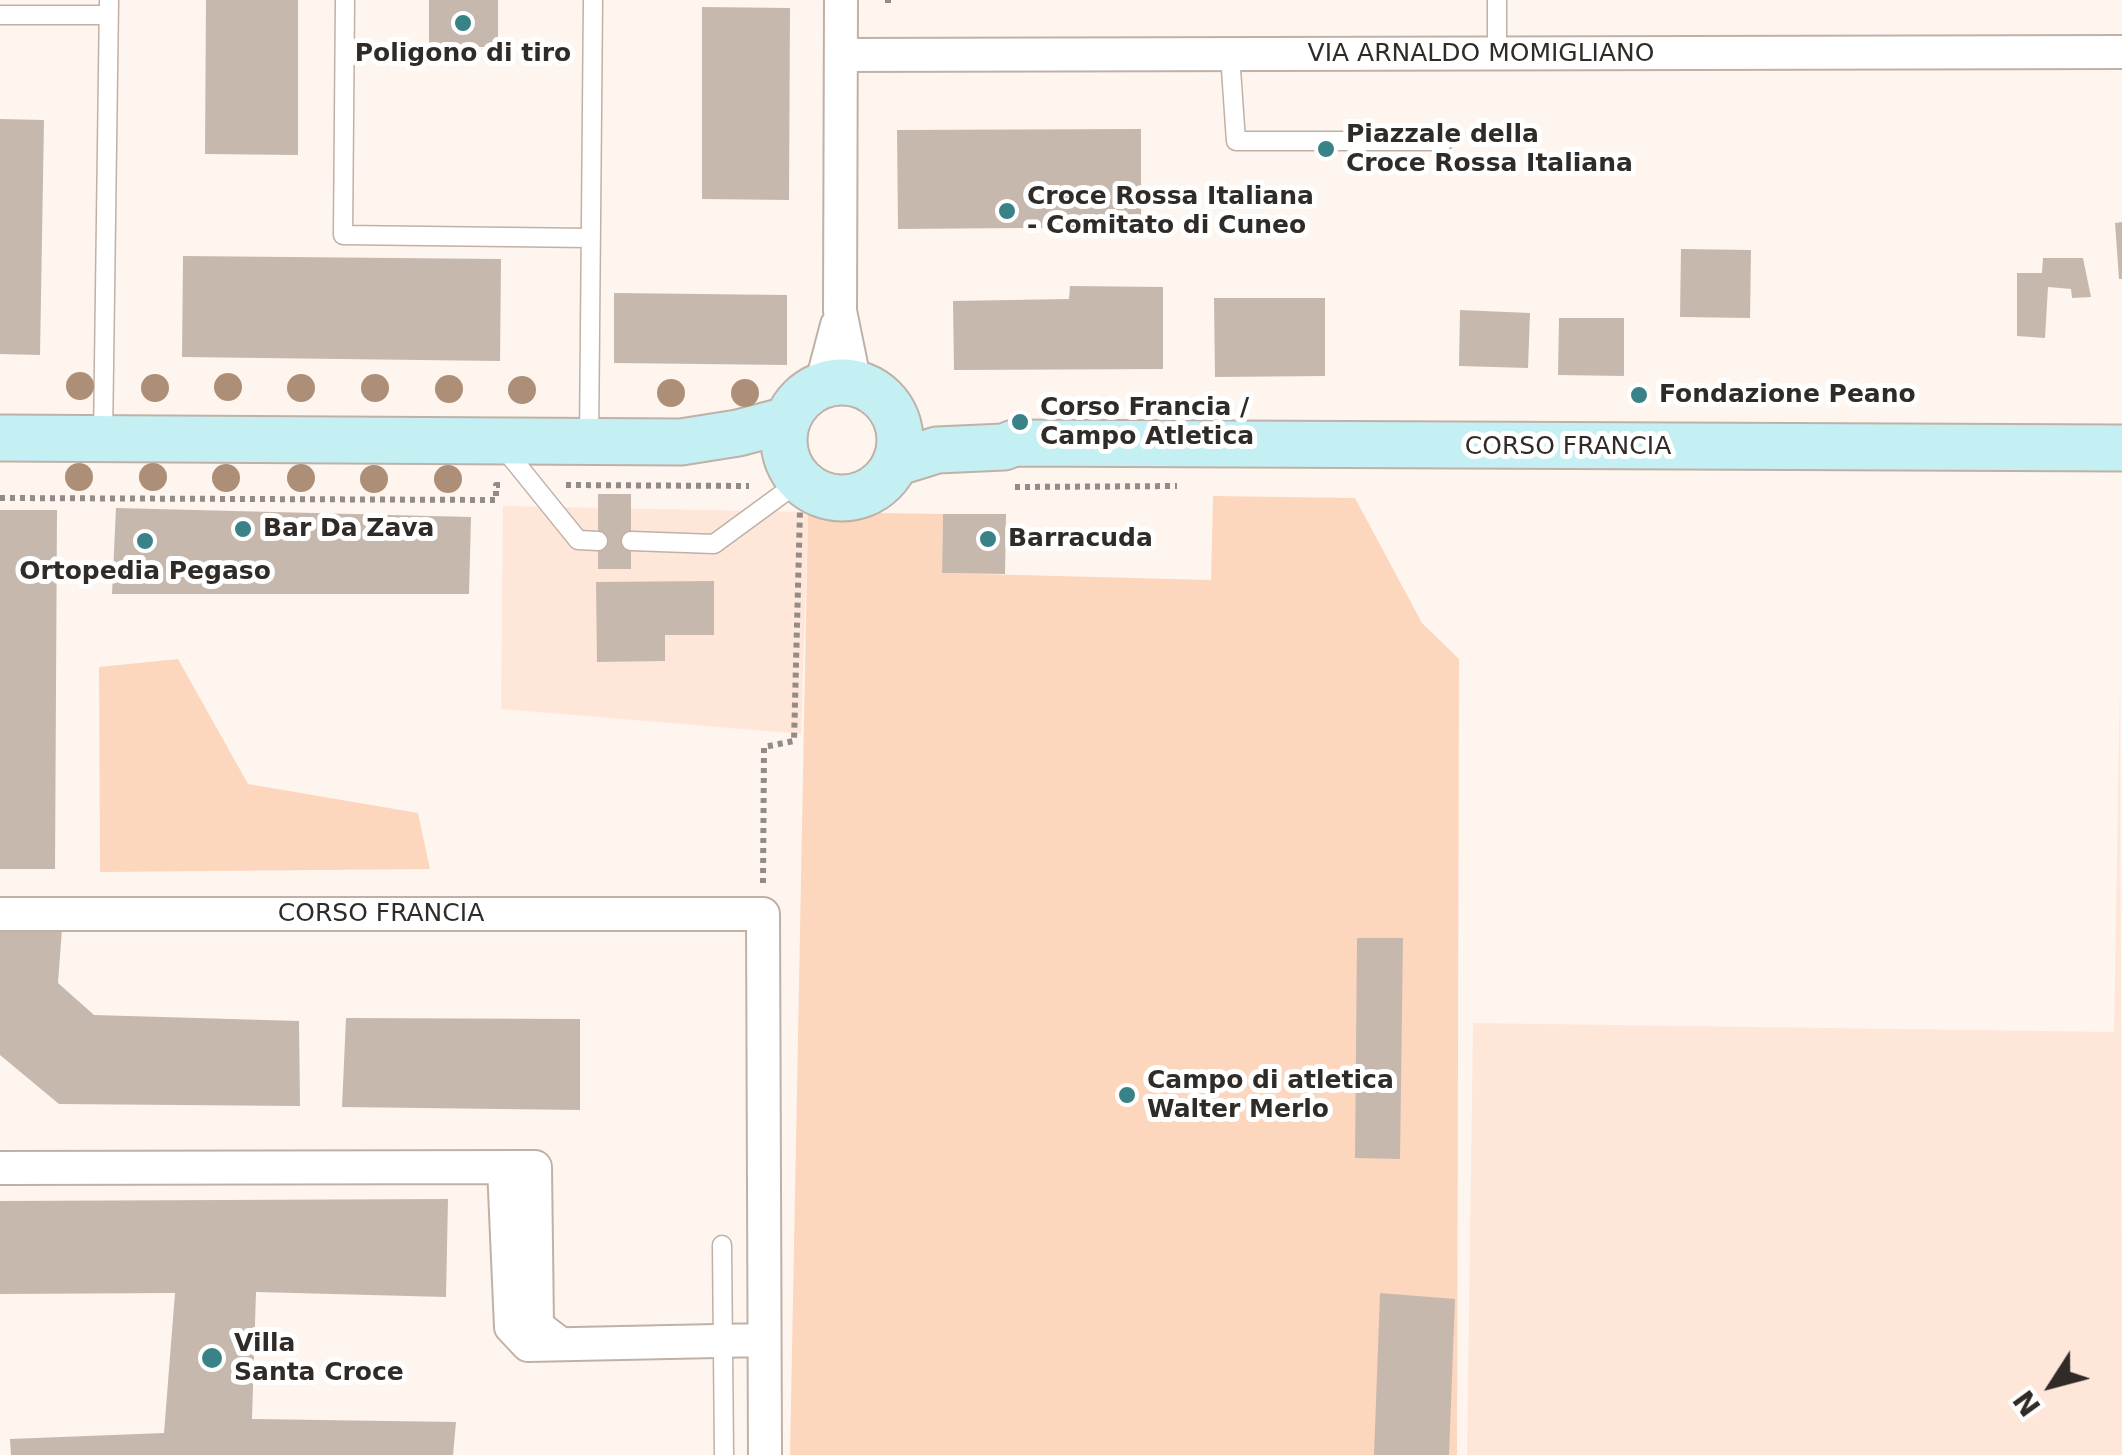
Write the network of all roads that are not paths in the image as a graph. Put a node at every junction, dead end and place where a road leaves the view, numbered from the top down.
1 (345, 0) edge
2 (592, 0) edge
3 (841, 0) edge
4 (1497, 0) edge
5 (109, 8) edge
6 (0, 15) edge
7 (2122, 52) edge
8 (840, 54) junction
9 (1497, 54) junction
10 (1230, 55) junction
11 (1444, 141) dead end
12 (590, 238) junction
13 (838, 385) junction
14 (894, 416) junction
15 (787, 420) junction
16 (0, 438) edge
17 (103, 438) junction
18 (498, 441) junction
19 (589, 441) junction
20 (681, 442) junction
21 (1014, 443) junction
22 (2122, 448) edge
23 (896, 462) junction
24 (797, 485) junction
25 (598, 540) dead end
26 (631, 542) dead end
27 (0, 914) edge
28 (0, 1168) edge
29 (722, 1245) dead end
30 (722, 1340) junction
31 (764, 1340) junction
32 (724, 1455) edge
33 (764, 1455) edge

1 - 12 lane
2 - 12 lane
3 - 8 street
4 - 9 lane
5 - 6 lane
5 - 17 lane
7 - 9 street, VIA ARNALDO MOMIGLIANO
8 - 10 street, VIA ARNALDO MOMIGLIANO
8 - 13 street
9 - 10 street, VIA ARNALDO MOMIGLIANO
10 - 11 lane
12 - 19 lane
13 - 14 main road
13 - 15 main road
14 - 21 main road, CORSO FRANCIA
14 - 23 main road
15 - 20 main road
15 - 24 main road
16 - 17 main road
17 - 18 main road
18 - 19 main road
18 - 25 lane
19 - 20 main road
20 - 24 main road
21 - 22 main road, CORSO FRANCIA
21 - 23 main road, CORSO FRANCIA
23 - 24 main road
24 - 26 lane
27 - 31 street, CORSO FRANCIA
28 - 30 street
29 - 30 lane
30 - 31 street
30 - 32 lane
31 - 33 street

